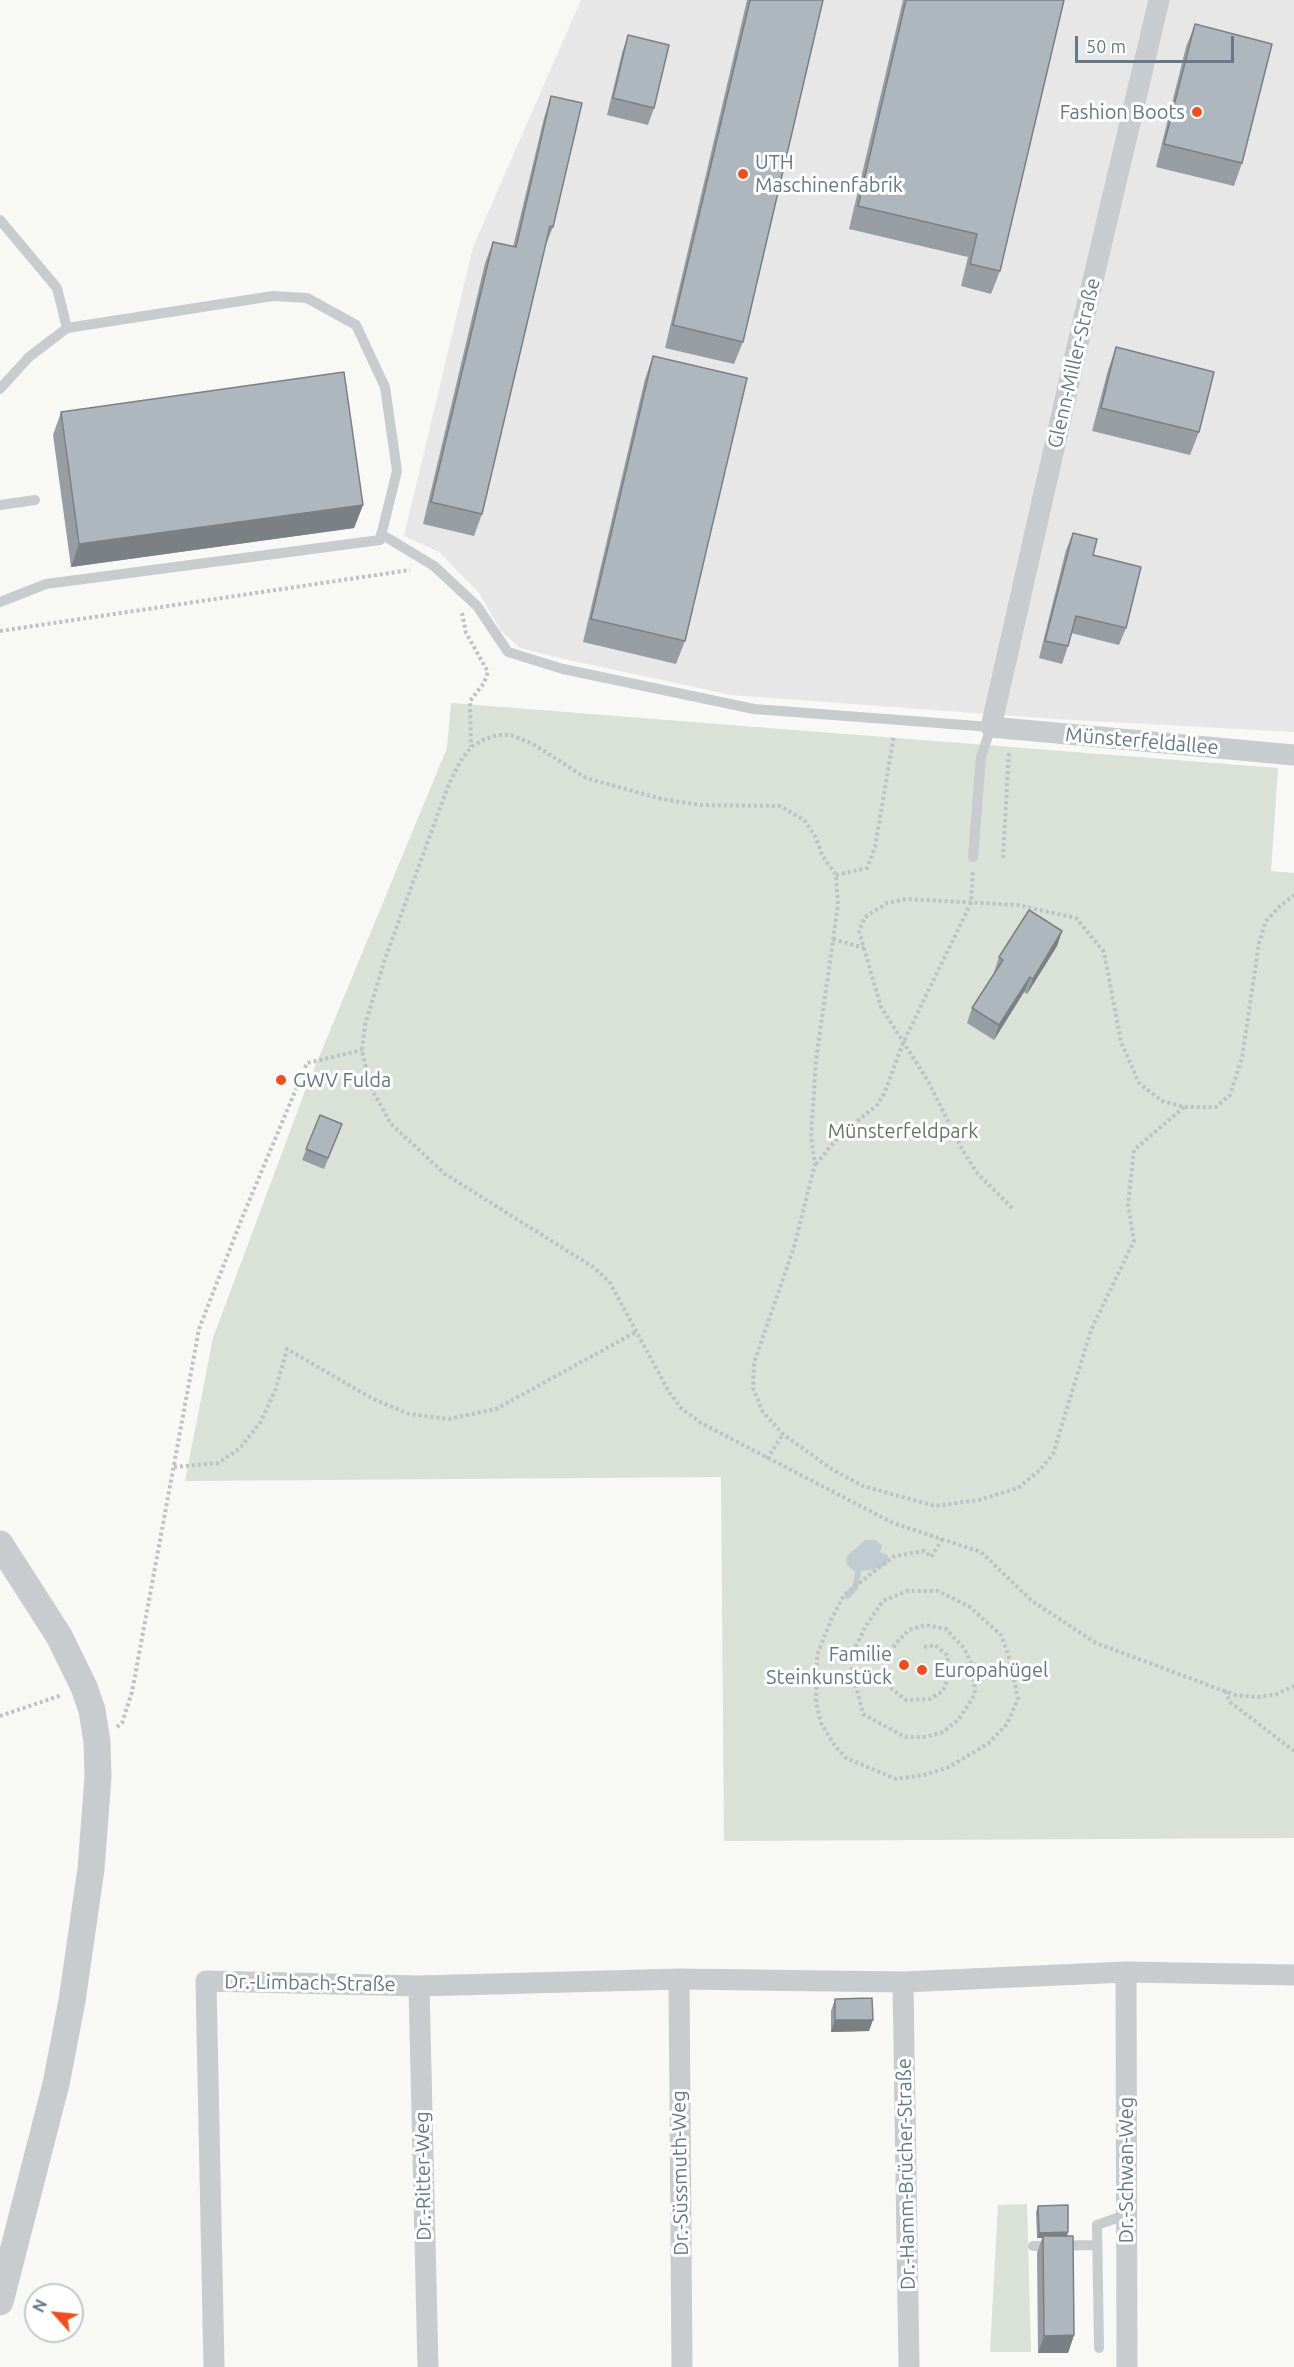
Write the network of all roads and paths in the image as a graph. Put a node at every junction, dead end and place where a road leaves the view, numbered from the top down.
1 (1159, 0) edge
2 (0, 220) edge
3 (67, 328) junction
4 (0, 389) edge
5 (35, 500) dead end
6 (0, 505) edge
7 (381, 534) junction
8 (435, 566) junction
9 (466, 595) junction
10 (0, 602) edge
11 (0, 632) edge
12 (897, 720) junction
13 (991, 727) junction
14 (471, 747) junction
15 (1009, 750) dead end
16 (1294, 755) edge
17 (973, 857) joint
18 (1003, 858) dead end
19 (836, 875) junction
20 (1294, 895) edge
21 (971, 903) junction
22 (833, 939) junction
23 (865, 948) junction
24 (903, 1043) junction
25 (362, 1050) junction
26 (1184, 1107) junction
27 (815, 1164) junction
28 (1012, 1208) dead end
29 (636, 1332) junction
30 (783, 1434) junction
31 (767, 1459) junction
32 (174, 1467) junction
33 (942, 1538) junction
34 (0, 1544) edge
35 (924, 1647) dead end
36 (1294, 1686) edge
37 (84, 1687) junction
38 (1225, 1691) junction
39 (0, 1716) edge
40 (97, 1742) junction
41 (1294, 1751) edge
42 (1126, 1972) junction
43 (1294, 1975) edge
44 (679, 1979) junction
45 (903, 1982) junction
46 (419, 1986) junction
47 (1126, 2217) junction
48 (1097, 2245) junction
49 (1033, 2246) dead end
50 (0, 2302) edge
51 (1099, 2348) dead end
52 (214, 2367) edge
53 (428, 2367) edge
54 (682, 2367) edge
55 (909, 2367) edge
56 (1126, 2367) edge

1 - 13 street, Glenn-Miller-Straße
2 - 3 lane
3 - 4 lane
3 - 7 lane
5 - 6 lane
7 - 8 lane
7 - 10 lane
8 - 9 lane
8 - 11 path
9 - 12 lane
9 - 14 path
12 - 13 lane
12 - 19 path
13 - 16 street, Münsterfeldallee
13 - 17 lane
14 - 19 path
14 - 25 path
15 - 18 path
17 - 21 path
19 - 22 path
20 - 26 path
21 - 23 path
21 - 24 path
21 - 26 path
22 - 23 path
22 - 27 path
23 - 24 path
24 - 27 path
24 - 28 path
25 - 29 path
25 - 32 path
26 - 30 path
27 - 30 path
29 - 31 path
29 - 32 path
30 - 31 path
31 - 33 path
32 - 40 path
33 - 35 path
33 - 38 path
34 - 37 street
36 - 38 path
37 - 39 path
37 - 40 street
38 - 41 path
40 - 50 street
42 - 43 street, Dr.-Limbach-Straße
42 - 45 street, Dr.-Limbach-Straße
42 - 47 street, Dr.-Schwan-Weg
44 - 45 street, Dr.-Limbach-Straße
44 - 46 street, Dr.-Limbach-Straße
44 - 54 street, Dr.-Süssmuth-Weg
45 - 55 street, Dr.-Hamm-Brücher-Straße
46 - 52 street, Dr.-Limbach-Straße
46 - 53 street, Dr.-Ritter-Weg
47 - 48 lane
47 - 56 street, Dr.-Schwan-Weg
48 - 49 lane
48 - 51 lane

